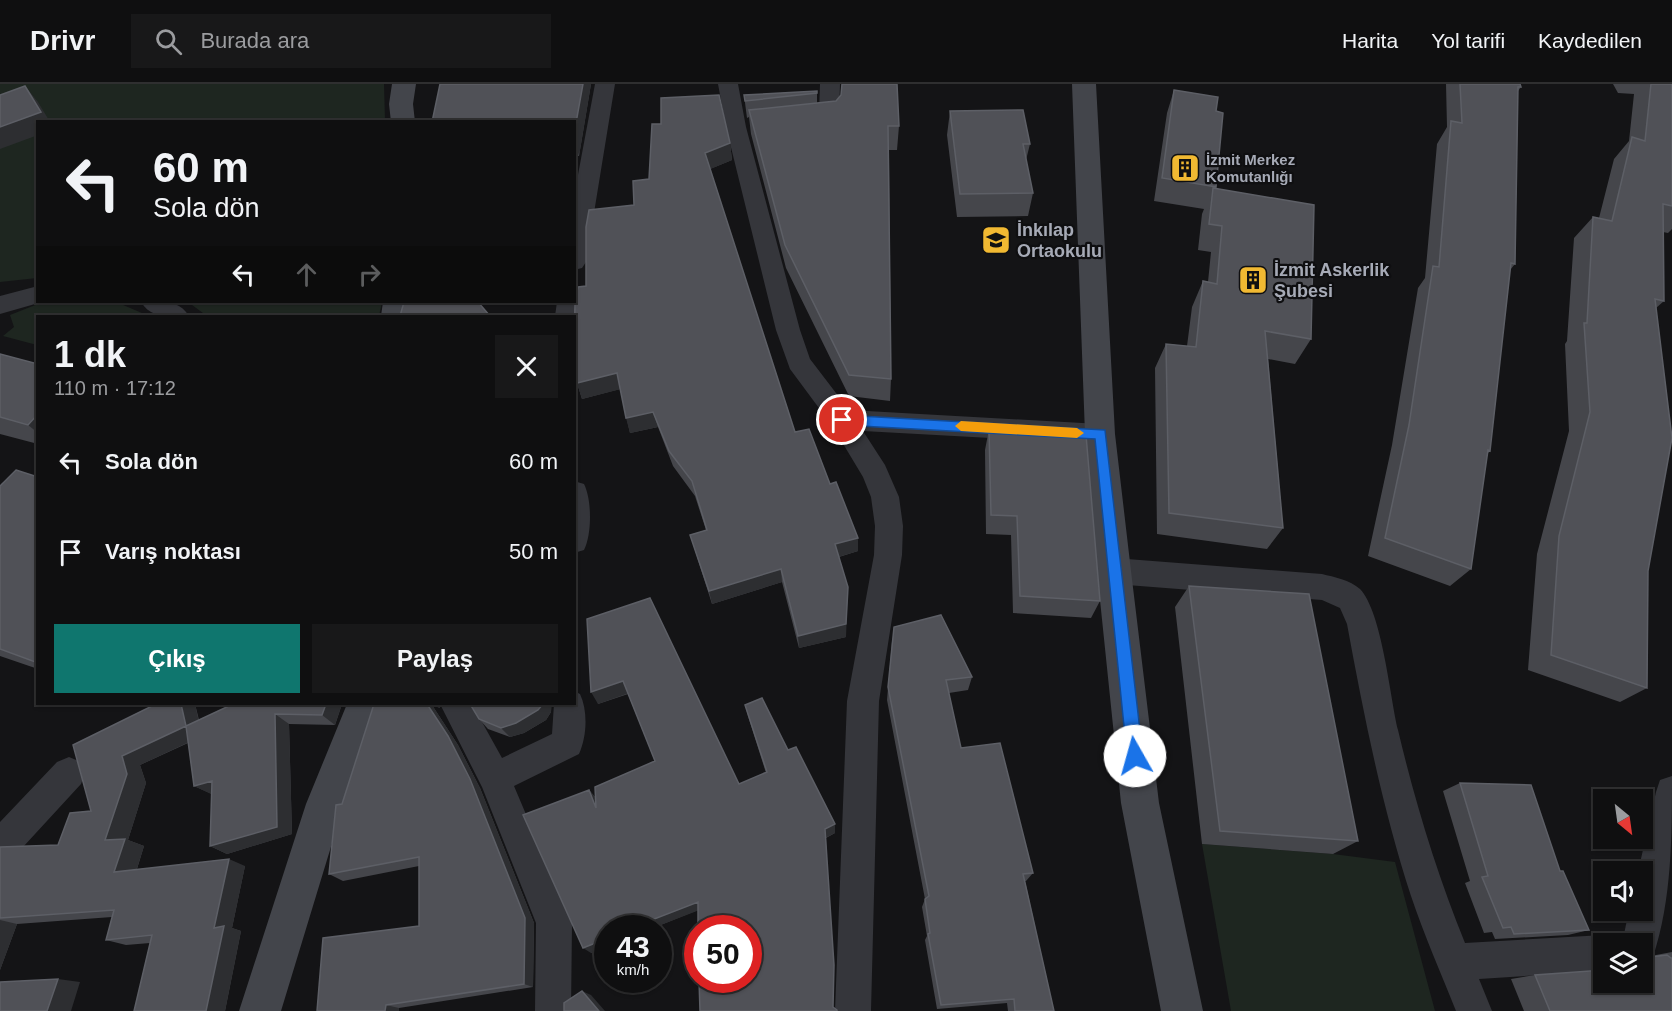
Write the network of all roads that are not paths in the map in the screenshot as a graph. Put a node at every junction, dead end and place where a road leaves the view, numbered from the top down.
1 (404, 84) edge
2 (605, 84) edge
3 (728, 84) edge
4 (830, 84) edge
5 (1084, 84) edge
6 (404, 120) edge
7 (782, 122) edge
8 (576, 251) edge
9 (36, 294) edge
10 (2, 303) edge
11 (155, 303) edge
12 (175, 315) edge
13 (842, 420) junction
14 (1100, 434) junction
15 (1114, 571) junction
16 (366, 705) edge
17 (457, 705) edge
18 (569, 705) edge
19 (69, 773) dead end
20 (495, 778) junction
21 (1672, 792) edge
22 (0, 847) edge
23 (1642, 933) edge
24 (1593, 954) edge
25 (1455, 962) junction
26 (260, 1011) edge
27 (553, 1011) edge
28 (853, 1011) edge
29 (1182, 1011) edge
30 (1474, 1011) edge

1 - 6 main road
2 - 8 street
3 - 13 street
4 - 7 street
5 - 14 main road
9 - 10 street
11 - 12 street
13 - 14 street
13 - 28 street
14 - 15 main road
15 - 25 street
15 - 29 main road
16 - 26 main road
17 - 20 street
18 - 20 street
19 - 22 street
20 - 27 street
21 - 23 street
24 - 25 street
25 - 30 street

